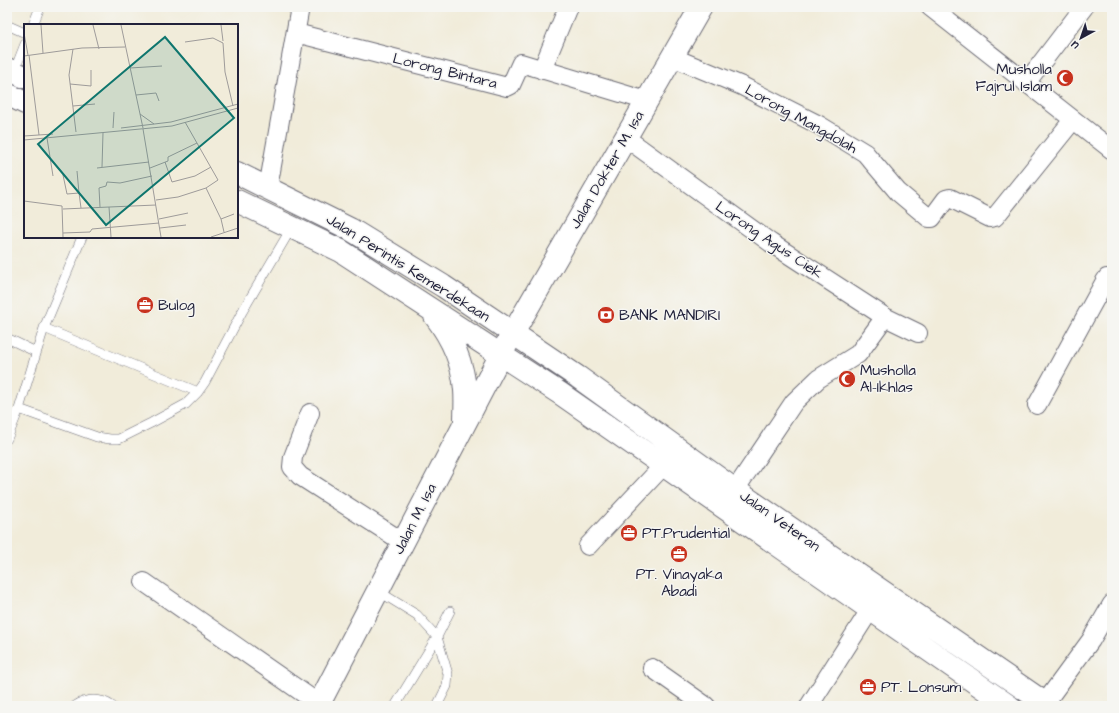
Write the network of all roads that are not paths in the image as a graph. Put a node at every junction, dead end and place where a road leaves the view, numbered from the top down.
1 (40, 7) edge
2 (300, 7) edge
3 (568, 7) edge
4 (701, 7) edge
5 (930, 7) edge
6 (1084, 7) edge
7 (33, 24) edge
8 (7, 25) edge
9 (24, 33) edge
10 (296, 33) junction
11 (24, 47) edge
12 (672, 57) junction
13 (542, 70) junction
14 (15, 73) edge
15 (1026, 83) junction
16 (7, 94) edge
17 (647, 101) junction
18 (24, 102) edge
19 (1072, 120) junction
20 (626, 138) junction
21 (1112, 150) edge
22 (238, 173) edge
23 (268, 188) junction
24 (238, 201) edge
25 (292, 227) junction
26 (350, 229) junction
27 (82, 238) edge
28 (341, 251) junction
29 (1112, 278) edge
30 (429, 308) junction
31 (885, 317) junction
32 (44, 328) junction
33 (513, 333) junction
34 (918, 333) dead end
35 (7, 338) edge
36 (36, 352) junction
37 (501, 354) junction
38 (198, 392) junction
39 (1037, 405) dead end
40 (19, 409) junction
41 (310, 413) dead end
42 (465, 422) junction
43 (7, 438) edge
44 (663, 466) junction
45 (735, 490) junction
46 (403, 542) junction
47 (588, 546) dead end
48 (144, 582) dead end
49 (378, 590) junction
50 (1112, 604) edge
51 (870, 610) junction
52 (450, 611) dead end
53 (436, 637) junction
54 (652, 668) dead end
55 (1047, 704) edge
56 (319, 705) edge
57 (75, 706) edge
58 (112, 706) edge
59 (395, 706) edge
60 (437, 706) edge
61 (706, 706) edge
62 (809, 706) edge
63 (1009, 706) edge

1 - 7 lane
2 - 10 street
3 - 13 street
4 - 12 main road, Jalan Dokter M. Isa
5 - 15 street
6 - 15 street
8 - 9 lane
10 - 13 street, Lorong Bintara
10 - 23 street
11 - 14 lane
12 - 17 main road, Jalan Dokter M. Isa
12 - 19 street, Lorong Mangdolah
13 - 17 street, Lorong Bintara
15 - 19 street
16 - 18 main road
17 - 20 main road, Jalan Dokter M. Isa
19 - 21 street
20 - 31 street, Lorong Agus Ciek
20 - 33 main road, Jalan Dokter M. Isa
22 - 23 main road, Jalan Perintis Kemerdekaan
23 - 26 main road, Jalan Perintis Kemerdekaan
24 - 25 main road, Jalan Veteran
25 - 28 main road, Jalan Veteran
25 - 38 lane
26 - 28 main road
26 - 33 main road, Jalan Perintis Kemerdekaan
27 - 32 lane
28 - 30 main road, Jalan Veteran
29 - 39 street
30 - 37 main road, Jalan Veteran
30 - 42 main road
31 - 34 street, Lorong Agus Ciek
31 - 45 street
32 - 36 lane
32 - 38 lane
33 - 37 main road, Jalan M. Isa
33 - 45 main road, Jalan Veteran
35 - 36 lane
36 - 40 lane
37 - 42 main road, Jalan M. Isa
37 - 44 main road, Jalan Veteran
38 - 40 lane
40 - 43 lane
41 - 46 street
42 - 46 main road, Jalan M. Isa
44 - 47 street
44 - 51 main road, Jalan Veteran
45 - 55 main road, Jalan Veteran
46 - 49 main road, Jalan M. Isa
48 - 56 street
49 - 53 lane
49 - 56 main road, Jalan M. Isa
50 - 55 street
51 - 62 street
51 - 63 main road, Jalan Veteran
52 - 53 lane
53 - 59 lane
53 - 60 lane
54 - 61 street
57 - 58 lane

